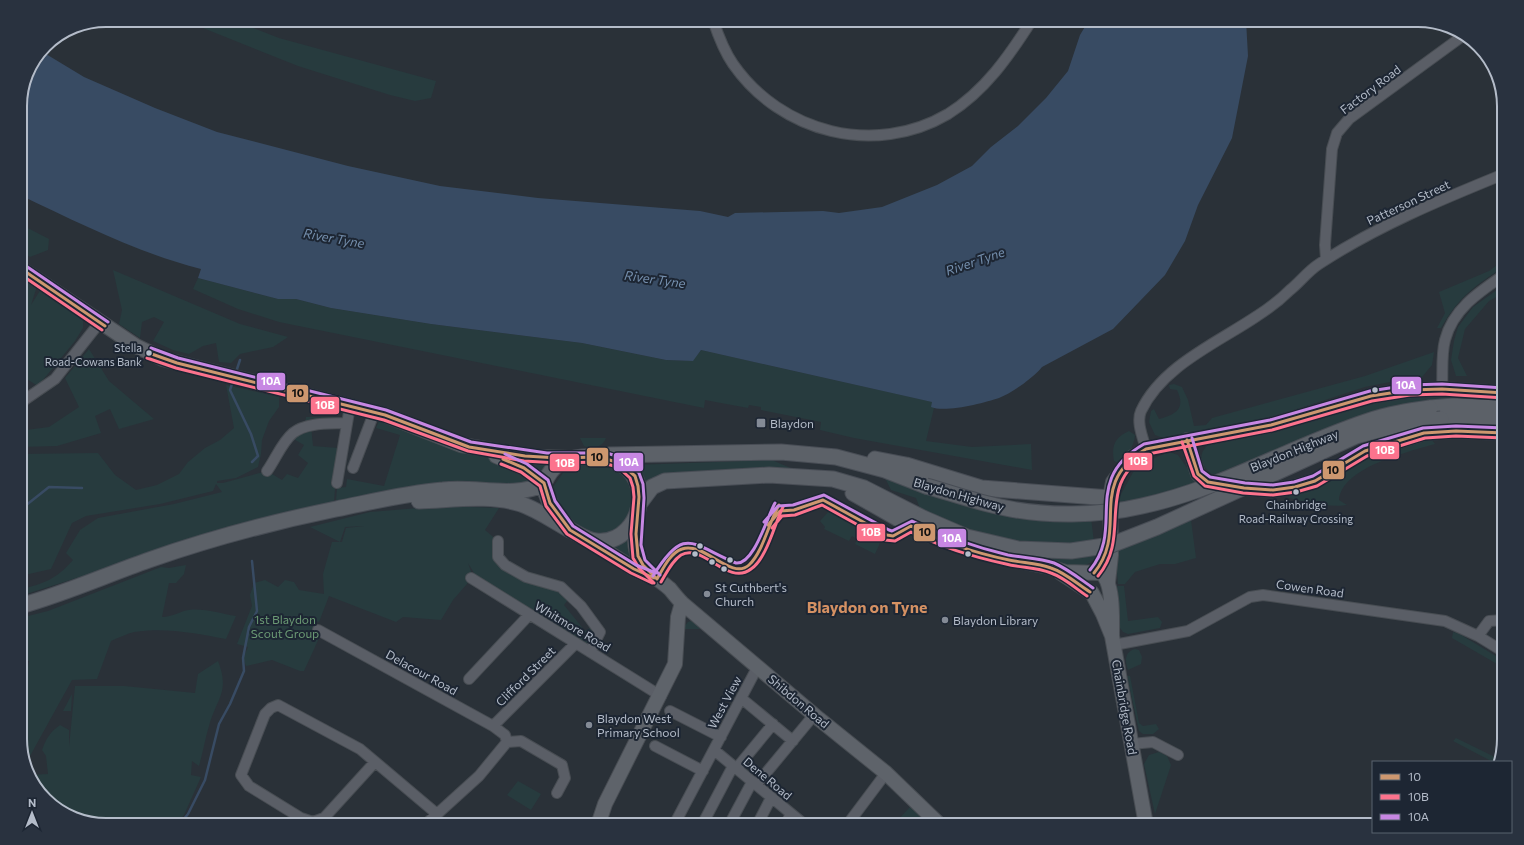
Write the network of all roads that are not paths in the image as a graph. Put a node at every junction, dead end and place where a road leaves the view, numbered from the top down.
1 (716, 27) edge
2 (1027, 27) edge
3 (1459, 39) edge
4 (1497, 177) edge
5 (1326, 259) junction
6 (27, 273) edge
7 (1497, 280) edge
8 (103, 324) junction
9 (1442, 389) junction
10 (1497, 393) edge
11 (27, 398) edge
12 (349, 406) junction
13 (1497, 408) edge
14 (374, 413) junction
15 (1497, 419) edge
16 (347, 422) junction
17 (1497, 433) edge
18 (1187, 440) junction
19 (479, 449) junction
20 (1146, 449) junction
21 (592, 456) junction
22 (836, 457) junction
23 (569, 458) junction
24 (352, 468) dead end
25 (267, 471) dead end
26 (337, 483) dead end
27 (544, 483) junction
28 (1110, 498) junction
29 (373, 502) junction
30 (638, 510) junction
31 (917, 522) junction
32 (570, 530) junction
33 (587, 539) junction
34 (1109, 539) junction
35 (498, 541) dead end
36 (1058, 570) junction
37 (1093, 573) junction
38 (471, 578) dead end
39 (657, 579) junction
40 (1108, 583) junction
41 (1091, 592) junction
42 (682, 603) junction
43 (27, 604) edge
44 (529, 615) junction
45 (1497, 620) edge
46 (318, 630) dead end
47 (1478, 636) junction
48 (1113, 640) junction
49 (576, 643) junction
50 (1497, 648) edge
51 (590, 652) junction
52 (758, 666) junction
53 (469, 679) dead end
54 (661, 696) junction
55 (741, 698) junction
56 (670, 711) dead end
57 (814, 715) junction
58 (773, 724) junction
59 (493, 726) junction
60 (721, 737) junction
61 (793, 741) junction
62 (507, 742) junction
63 (1131, 744) junction
64 (655, 746) dead end
65 (714, 750) junction
66 (1178, 755) dead end
67 (375, 762) junction
68 (735, 767) junction
69 (703, 771) junction
70 (886, 773) junction
71 (754, 784) junction
72 (557, 793) dead end
73 (771, 798) junction
74 (437, 814) junction
75 (791, 814) junction
76 (301, 818) edge
77 (324, 818) edge
78 (433, 818) edge
79 (600, 818) edge
80 (678, 818) edge
81 (706, 818) edge
82 (733, 818) edge
83 (761, 818) edge
84 (789, 818) edge
85 (796, 818) edge
86 (852, 818) edge
87 (928, 818) edge
88 (1145, 818) edge

1 - 2 street
3 - 5 street, Factory Road
4 - 5 street, Patterson Street
5 - 20 street, Patterson Street
6 - 8 main road
7 - 9 street
8 - 11 street
8 - 12 main road
9 - 10 main road
9 - 18 main road
12 - 14 main road
12 - 16 street
13 - 22 main road, Blaydon Highway, bridge
14 - 19 main road
14 - 24 street
15 - 31 main road, Blaydon Highway, bridge
16 - 25 street
16 - 26 street
17 - 18 main road
18 - 20 main road
19 - 23 main road
19 - 27 main road
20 - 28 main road
21 - 22 main road, Blaydon Highway
21 - 23 main road
21 - 30 main road
22 - 28 main road
23 - 27 main road
27 - 29 main road
27 - 32 main road
28 - 34 main road
29 - 32 main road
29 - 43 main road
30 - 31 main road, Blaydon Highway
30 - 33 main road
30 - 39 main road
31 - 36 main road
32 - 33 main road
33 - 39 main road
34 - 37 main road
34 - 40 main road
35 - 51 street
36 - 37 main road
36 - 41 main road
37 - 40 main road
37 - 41 main road
38 - 44 street, Whitmore Road
39 - 42 main road, Shibdon Road
40 - 41 main road
40 - 48 main road
41 - 48 main road, Chainbridge Road
42 - 52 main road, Shibdon Road
42 - 54 main road
44 - 49 street, Whitmore Road
44 - 53 street
45 - 47 street
46 - 59 street, Delacour Road
47 - 48 street, Cowen Road
47 - 50 street, Cowen Road
48 - 63 main road, Chainbridge Road
49 - 51 street, Whitmore Road
49 - 59 street, Clifford Street
51 - 54 street, Whitmore Road
52 - 55 street, West View
52 - 57 main road, Shibdon Road
54 - 79 main road
55 - 58 street
55 - 60 street, West View
56 - 60 street
57 - 61 street
57 - 70 main road, Shibdon Road
58 - 61 street
58 - 68 street
59 - 62 street, Delacour Road
60 - 65 street, West View
61 - 71 street
62 - 72 street
62 - 74 street
63 - 66 street
63 - 88 main road, Chainbridge Road
64 - 69 street
65 - 68 street, Dene Road
65 - 69 street, West View
67 - 74 street
67 - 76 street
67 - 77 street
68 - 71 street, Dene Road
68 - 81 street
69 - 80 street, West View
70 - 86 street
70 - 87 main road, Shibdon Road
71 - 73 street, Dene Road
71 - 82 street
73 - 75 street, Dene Road
73 - 83 street
74 - 78 street
75 - 84 street
75 - 85 street, Dene Road

